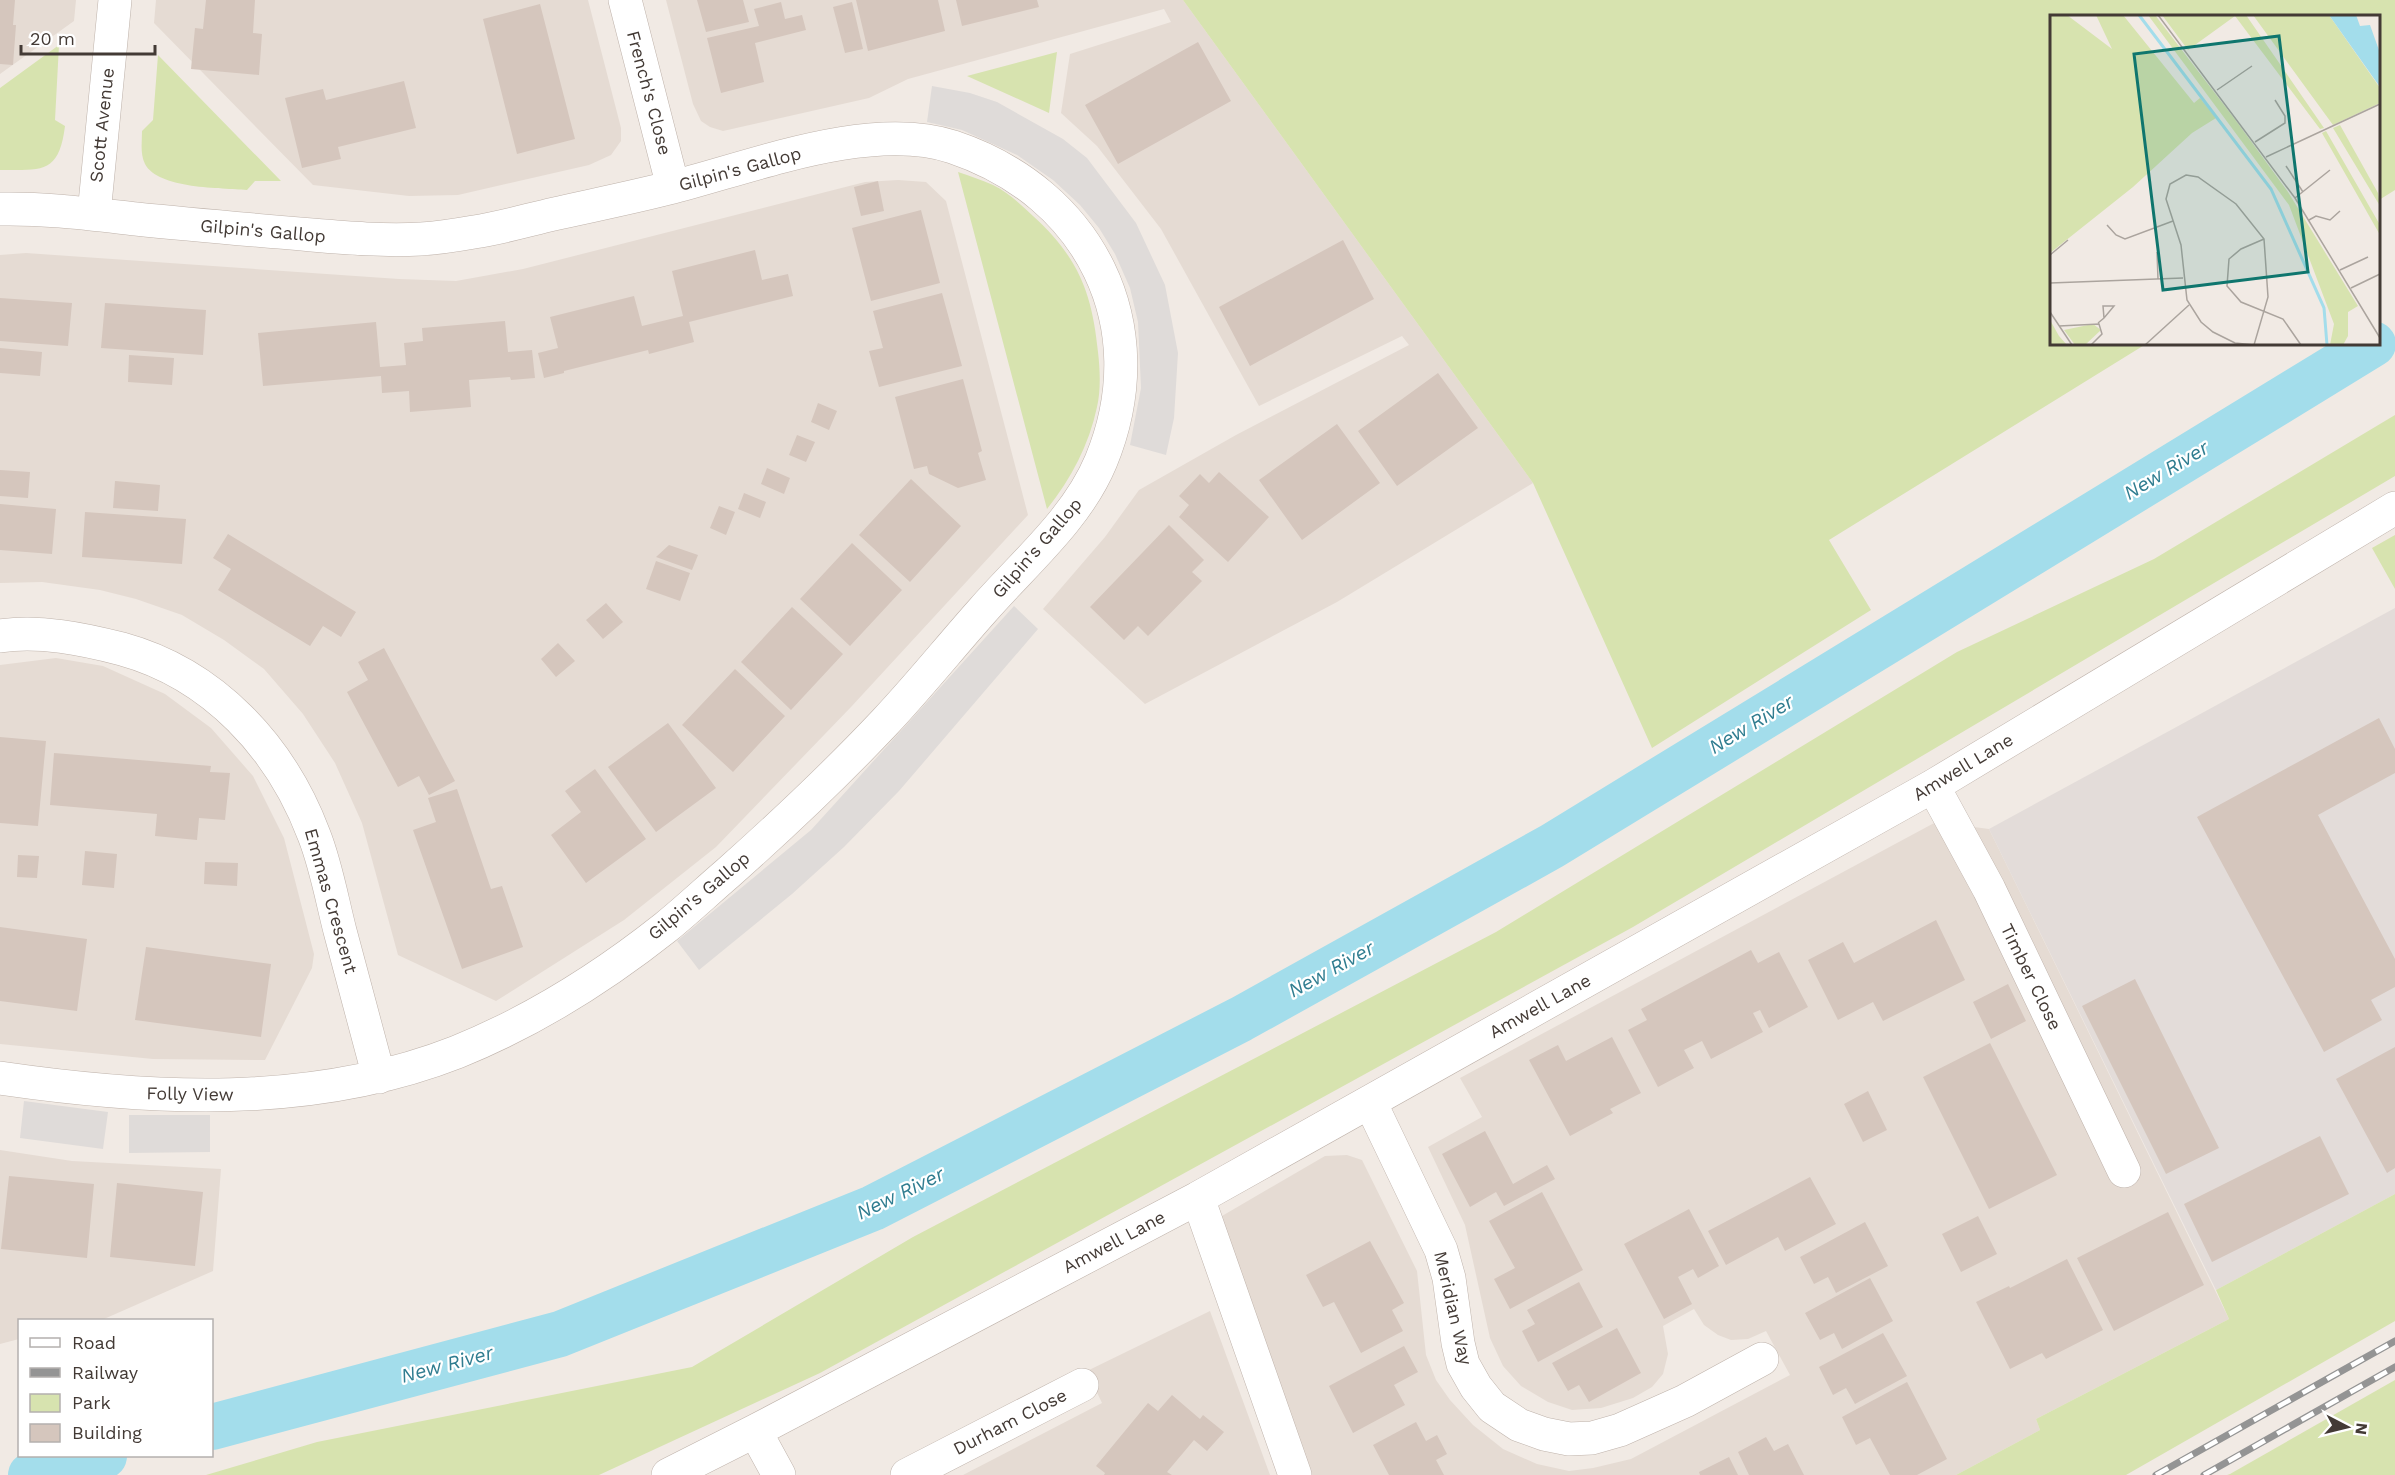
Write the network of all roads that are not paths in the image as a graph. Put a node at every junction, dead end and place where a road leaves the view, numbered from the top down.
1 (115, 0) edge
2 (625, 0) edge
3 (673, 187) junction
4 (0, 209) edge
5 (94, 214) junction
6 (2395, 508) edge
7 (0, 636) edge
8 (1933, 786) junction
9 (379, 1077) junction
10 (0, 1078) edge
11 (1370, 1102) junction
12 (2124, 1171) dead end
13 (1198, 1198) junction
14 (1762, 1359) dead end
15 (1082, 1385) dead end
16 (755, 1431) junction
17 (668, 1475) edge
18 (779, 1475) edge
19 (907, 1475) edge
20 (1294, 1475) edge

1 - 5 street, Scott Avenue
2 - 3 street, French's Close
3 - 5 street, Gilpin's Gallop
3 - 9 street, Gilpin's Gallop
4 - 5 street, Gilpin's Gallop
6 - 8 street, Amwell Lane
7 - 9 street, Emmas Crescent
8 - 11 street, Amwell Lane
8 - 12 street, Timber Close
9 - 10 street, Folly View
11 - 13 street, Amwell Lane
11 - 14 street, Meridian Way
13 - 16 street, Amwell Lane
13 - 20 street
15 - 19 street, Durham Close
16 - 17 street, Amwell Lane
16 - 18 street

